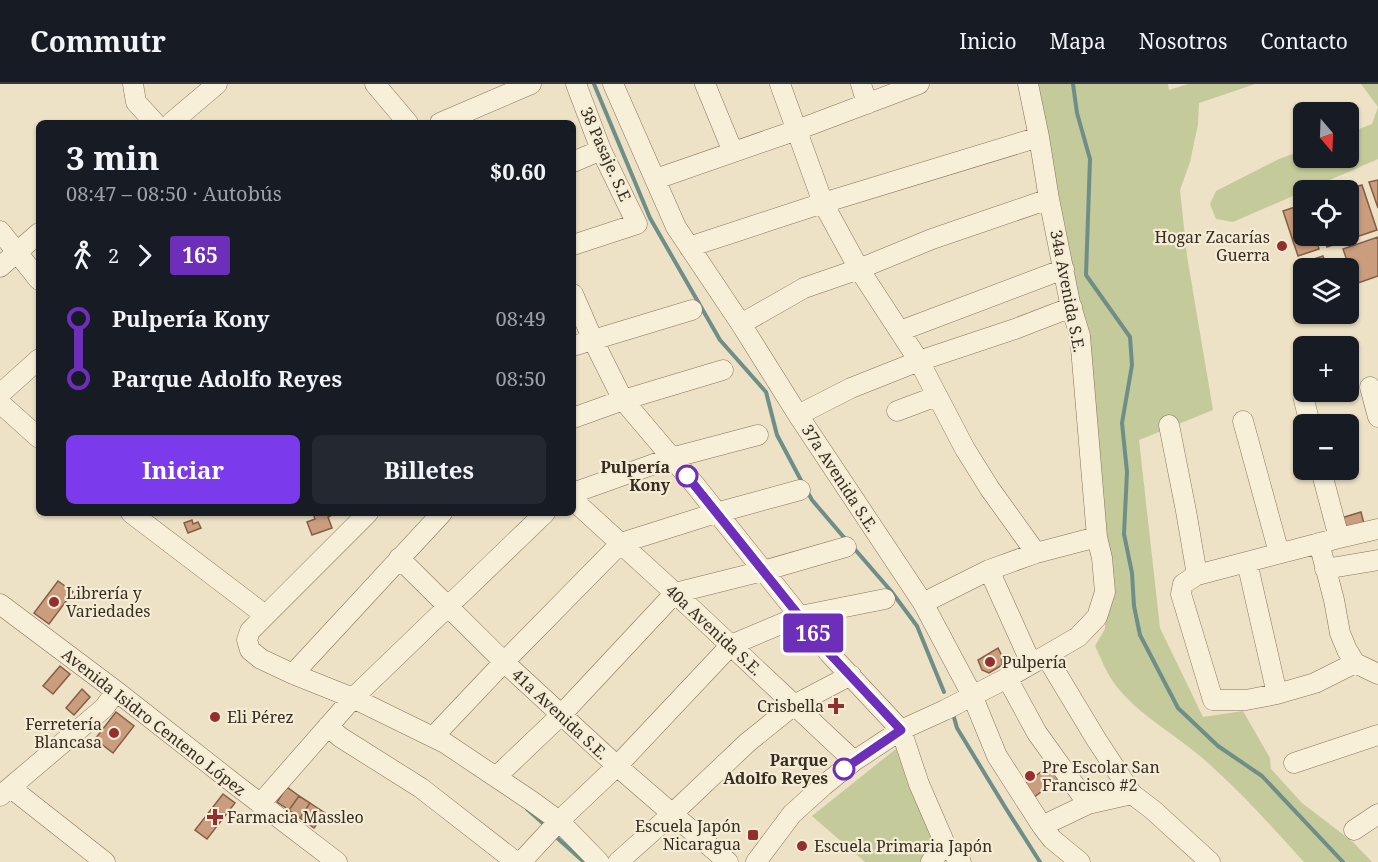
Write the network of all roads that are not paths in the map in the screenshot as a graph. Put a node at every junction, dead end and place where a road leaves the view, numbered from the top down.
1 (133, 84) edge
2 (217, 84) edge
3 (375, 84) edge
4 (531, 84) edge
5 (576, 84) edge
6 (613, 84) edge
7 (705, 84) edge
8 (780, 84) edge
9 (861, 84) edge
10 (919, 84) edge
11 (1028, 84) edge
12 (867, 104) junction
13 (152, 120) edge
14 (175, 120) edge
15 (405, 120) edge
16 (447, 120) edge
17 (797, 130) junction
18 (1039, 137) junction
19 (601, 150) junction
20 (733, 152) junction
21 (576, 161) edge
22 (656, 179) junction
23 (1049, 199) junction
24 (822, 203) junction
25 (0, 231) edge
26 (36, 235) edge
27 (576, 244) edge
28 (689, 247) junction
29 (17, 251) junction
30 (0, 267) edge
31 (1064, 269) junction
32 (859, 270) junction
33 (36, 276) edge
34 (576, 301) edge
35 (1072, 307) junction
36 (692, 310) dead end
37 (741, 324) junction
38 (900, 331) junction
39 (593, 340) junction
40 (576, 345) edge
41 (919, 361) junction
42 (36, 363) edge
43 (723, 370) dead end
44 (1370, 387) dead end
45 (0, 394) edge
46 (937, 396) junction
47 (623, 400) junction
48 (0, 403) edge
49 (897, 411) dead end
50 (798, 415) junction
51 (576, 417) edge
52 (1378, 417) edge
53 (1243, 421) dead end
54 (1169, 425) dead end
55 (36, 435) edge
56 (758, 435) dead end
57 (671, 458) junction
58 (1324, 480) edge
59 (800, 490) dead end
60 (576, 491) edge
61 (576, 503) edge
62 (716, 513) junction
63 (135, 516) edge
64 (365, 516) edge
65 (439, 516) edge
66 (542, 516) edge
67 (1378, 529) edge
68 (1097, 537) junction
69 (1339, 538) junction
70 (621, 543) junction
71 (1319, 543) junction
72 (846, 547) dead end
73 (1036, 553) junction
74 (1279, 553) junction
75 (399, 558) junction
76 (1378, 560) edge
77 (1247, 562) junction
78 (1325, 568) junction
79 (989, 570) junction
80 (763, 571) junction
81 (1197, 575) junction
82 (675, 592) junction
83 (885, 599) dead end
84 (923, 603) junction
85 (1, 606) edge
86 (447, 607) junction
87 (265, 615) junction
88 (800, 616) junction
89 (731, 645) junction
90 (1039, 659) junction
91 (504, 662) junction
92 (1355, 663) junction
93 (293, 674) junction
94 (1378, 674) edge
95 (851, 675) junction
96 (1007, 678) junction
97 (116, 691) junction
98 (1277, 694) junction
99 (353, 698) junction
100 (958, 703) junction
101 (794, 705) junction
102 (561, 715) junction
103 (328, 726) junction
104 (901, 730) junction
105 (1378, 735) edge
106 (433, 737) junction
107 (854, 761) junction
108 (1294, 763) dead end
109 (616, 766) junction
110 (496, 777) junction
111 (5, 792) edge
112 (1132, 794) junction
113 (260, 804) junction
114 (1088, 804) junction
115 (672, 814) junction
116 (1378, 814) edge
117 (559, 820) junction
118 (1042, 826) junction
119 (1354, 830) dead end
120 (945, 844) junction
121 (105, 862) edge
122 (337, 862) edge
123 (516, 862) edge
124 (522, 862) edge
125 (599, 862) edge
126 (618, 862) edge
127 (728, 862) edge
128 (756, 862) edge
129 (932, 862) edge
130 (961, 862) edge
131 (1080, 862) edge
132 (1210, 862) edge

1 - 13 street
2 - 14 street
3 - 15 street
4 - 16 street
5 - 19 street, 38 Pasaje. S.E
6 - 22 street, 37a Avenida S.E.
7 - 20 street
8 - 17 street
9 - 12 street
10 - 12 street
11 - 18 street, 34a Avenida S.E.
12 - 17 street
17 - 20 street
17 - 24 street
18 - 23 street, 34a Avenida S.E.
18 - 24 street
19 - 21 street
19 - 27 street, 38 Pasaje. S.E
20 - 22 street
22 - 28 street, 37a Avenida S.E.
23 - 31 street, 34a Avenida S.E.
23 - 32 street
24 - 28 street
24 - 32 street
25 - 29 street
26 - 29 street
28 - 37 street, 37a Avenida S.E.
29 - 30 street
29 - 33 street
31 - 35 street, 34a Avenida S.E.
31 - 38 street
32 - 37 street
32 - 38 street
34 - 39 street
35 - 41 street
35 - 68 street, 34a Avenida S.E.
36 - 39 street
37 - 50 street, 37a Avenida S.E.
38 - 41 street
39 - 40 street
39 - 47 street
41 - 46 street
41 - 50 street
42 - 45 street
43 - 47 street
44 - 52 street
46 - 49 street
46 - 73 street
47 - 51 street
47 - 57 street
48 - 55 street
50 - 84 street, 37a Avenida S.E.
53 - 74 street
54 - 81 street
56 - 57 street
57 - 60 street
57 - 62 street
58 - 69 street
59 - 62 street
61 - 70 street, 40a Avenida S.E.
62 - 70 street
62 - 80 street
63 - 87 street
64 - 87 street
65 - 75 street
66 - 86 street
67 - 69 street
68 - 73 street
68 - 90 street, 34a Avenida S.E.
69 - 71 street
70 - 82 street, 40a Avenida S.E.
70 - 91 street
71 - 74 street
71 - 78 street
72 - 80 street
73 - 79 street
74 - 77 street
75 - 86 street, 41a Avenida S.E.
75 - 93 street
76 - 78 street
77 - 81 street
77 - 98 street
78 - 92 street
79 - 84 street
79 - 90 street
80 - 82 street
80 - 88 street
81 - 98 street
82 - 89 street, 40a Avenida S.E.
82 - 102 street
83 - 88 street
84 - 100 street, 37a Avenida S.E.
85 - 97 street, Avenida Isidro Centeno López
86 - 91 street, 41a Avenida S.E.
86 - 99 street
87 - 93 street
88 - 89 street
88 - 95 street
89 - 101 street, 40a Avenida S.E.
89 - 109 street
90 - 96 street, 34a Avenida S.E.
90 - 112 street
91 - 102 street, 41a Avenida S.E.
91 - 106 street
92 - 94 street
92 - 98 street
93 - 99 street
95 - 101 street
95 - 104 street
96 - 100 street, 34a Avenida S.E.
96 - 114 street
97 - 111 street
97 - 113 street, Avenida Isidro Centeno López
99 - 103 street
99 - 106 street
100 - 104 street, 34a Avenida S.E.
100 - 118 street, 37a Avenida S.E.
101 - 107 street, 40a Avenida S.E.
101 - 115 street
102 - 109 street, 41a Avenida S.E.
102 - 110 street
103 - 113 street
103 - 123 street
104 - 107 street, 34a Avenida S.E.
104 - 120 street
105 - 108 street
106 - 110 street
107 - 128 street, 34a Avenida S.E.
109 - 115 street, 41a Avenida S.E.
109 - 117 street
110 - 117 street
111 - 121 street
112 - 114 street
112 - 132 street
113 - 122 street, Avenida Isidro Centeno López
114 - 118 street
115 - 126 street
115 - 127 street, 41a Avenida S.E.
116 - 119 street
117 - 124 street
117 - 125 street
118 - 131 street, 37a Avenida S.E.
120 - 129 street
120 - 130 street

